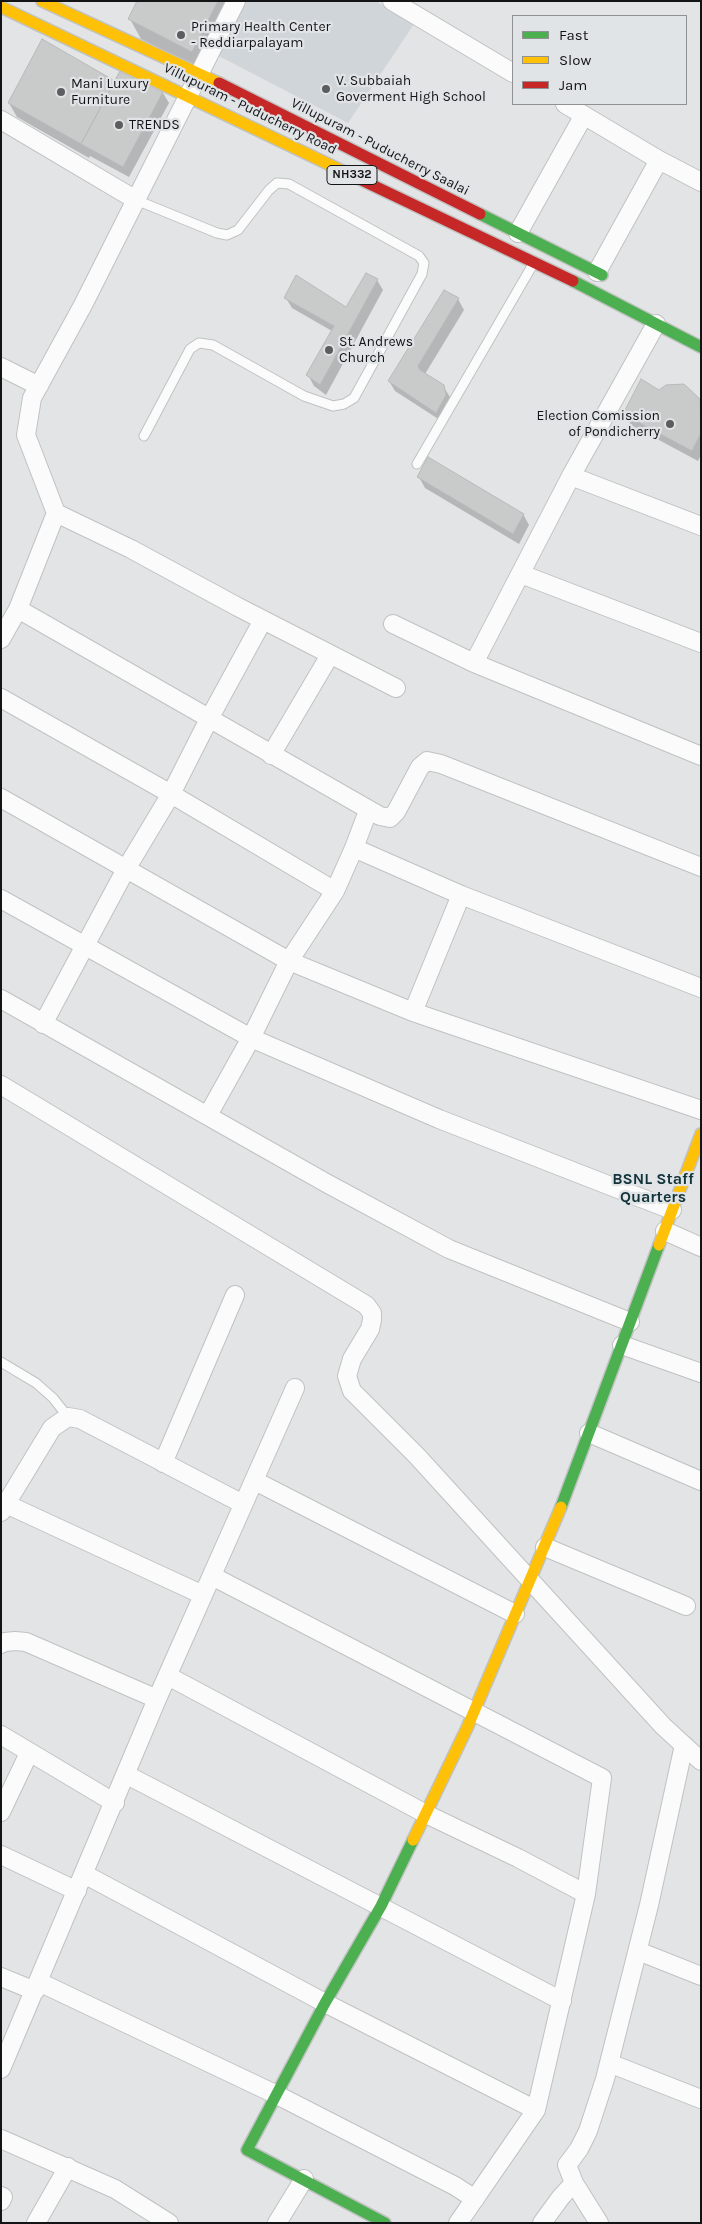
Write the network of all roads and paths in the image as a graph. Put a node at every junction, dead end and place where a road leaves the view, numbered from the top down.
1 (42, 1) edge
2 (236, 1) edge
3 (392, 1) edge
4 (1, 7) edge
5 (512, 72) edge
6 (198, 73) junction
7 (188, 96) junction
8 (567, 105) edge
9 (584, 115) junction
10 (1, 120) edge
11 (659, 160) junction
12 (701, 182) edge
13 (136, 200) junction
14 (518, 233) junction
15 (542, 245) junction
16 (533, 263) junction
17 (597, 272) junction
18 (614, 281) dead end
19 (656, 324) junction
20 (701, 347) edge
21 (1, 367) edge
22 (39, 386) junction
23 (144, 436) dead end
24 (417, 464) dead end
25 (571, 476) junction
26 (56, 513) junction
27 (701, 526) edge
28 (522, 574) junction
29 (18, 609) junction
30 (263, 620) junction
31 (393, 624) dead end
32 (1, 639) edge
33 (701, 643) edge
34 (330, 655) junction
35 (474, 663) junction
36 (396, 688) dead end
37 (1, 698) edge
38 (208, 719) junction
39 (270, 754) junction
40 (701, 756) edge
41 (171, 794) junction
42 (1, 798) edge
43 (368, 810) junction
44 (354, 848) junction
45 (701, 868) edge
46 (126, 869) junction
47 (335, 891) junction
48 (461, 895) junction
49 (1, 899) edge
50 (84, 946) junction
51 (289, 961) junction
52 (701, 988) edge
53 (1, 999) edge
54 (414, 1012) junction
55 (43, 1024) junction
56 (250, 1038) junction
57 (1, 1086) edge
58 (701, 1110) edge
59 (208, 1115) junction
60 (700, 1140) edge
61 (672, 1210) junction
62 (665, 1231) junction
63 (701, 1247) edge
64 (235, 1295) dead end
65 (630, 1322) junction
66 (622, 1345) junction
67 (1, 1362) edge
68 (701, 1373) edge
69 (295, 1388) dead end
70 (68, 1417) junction
71 (589, 1433) junction
72 (163, 1463) junction
73 (255, 1481) junction
74 (701, 1481) edge
75 (5, 1500) edge
76 (244, 1504) junction
77 (545, 1548) junction
78 (212, 1576) junction
79 (531, 1580) junction
80 (203, 1595) junction
81 (686, 1606) dead end
82 (515, 1614) junction
83 (1, 1644) edge
84 (168, 1676) junction
85 (158, 1699) junction
86 (474, 1712) junction
87 (1, 1735) edge
88 (684, 1745) junction
89 (30, 1753) junction
90 (701, 1761) edge
91 (127, 1775) junction
92 (4, 1800) edge
93 (115, 1803) junction
94 (426, 1814) junction
95 (1, 1855) edge
96 (84, 1874) junction
97 (77, 1891) junction
98 (586, 1894) junction
99 (381, 1906) junction
100 (638, 1951) junction
101 (701, 1976) edge
102 (1, 1977) edge
103 (37, 1986) junction
104 (562, 2001) junction
105 (325, 2003) junction
106 (610, 2062) junction
107 (2, 2064) edge
108 (277, 2095) junction
109 (701, 2100) edge
110 (536, 2110) junction
111 (1, 2139) edge
112 (68, 2167) junction
113 (304, 2179) junction
114 (574, 2183) junction
115 (1, 2196) edge
116 (475, 2199) junction
117 (1, 2201) edge
118 (36, 2223) edge
119 (169, 2223) edge
120 (277, 2223) edge
121 (385, 2223) edge
122 (458, 2223) edge
123 (542, 2223) edge
124 (599, 2223) edge

1 - 6 main road, Villupuram - Puducherry Saalai / NH332
2 - 6 street
3 - 5 street
4 - 7 main road, Villupuram - Puducherry Road / NH332
6 - 7 street
6 - 14 main road, Villupuram - Puducherry Saalai / NH332
7 - 13 street
7 - 16 main road, Villupuram - Puducherry Road / NH332
8 - 9 street
9 - 11 street
9 - 14 street
10 - 13 street
11 - 12 street
11 - 17 street
13 - 22 street
13 - 23 lane
14 - 15 main road, Villupuram - Puducherry Saalai / NH332
15 - 16 lane
15 - 17 main road, Villupuram - Puducherry Saalai / NH332
16 - 19 main road, Villupuram - Puducherry Road / NH332
16 - 24 lane
17 - 18 main road, Villupuram - Puducherry Saalai / NH332
19 - 20 main road, Villupuram - Puducherry Road / NH332
19 - 25 street
21 - 22 street
22 - 26 street
25 - 27 street
25 - 28 street
26 - 29 street
26 - 30 street
28 - 33 street
28 - 35 street
29 - 32 street
29 - 38 street
30 - 34 street
30 - 38 street
31 - 35 street
34 - 36 street
34 - 39 street
35 - 40 street
37 - 41 street
38 - 39 street
38 - 41 street
39 - 43 street
41 - 46 street
41 - 47 street
42 - 46 street
43 - 44 street
43 - 45 street
44 - 47 street
44 - 48 street
46 - 50 street
46 - 51 street
47 - 51 street
48 - 52 street
48 - 54 street
49 - 50 street
50 - 55 street
50 - 56 street
51 - 54 street
51 - 56 street
53 - 55 street
54 - 58 street
55 - 59 street
56 - 59 street
56 - 61 street
57 - 79 street
59 - 65 street
60 - 61 main road
61 - 62 main road
62 - 63 street
62 - 65 main road
64 - 72 street
65 - 66 main road
66 - 68 street
66 - 71 main road
67 - 70 lane
69 - 73 street
70 - 72 street
70 - 75 street
71 - 74 street
71 - 77 main road
72 - 76 street
73 - 76 street
73 - 82 street
75 - 80 street
76 - 78 street
77 - 79 main road
77 - 81 street
78 - 80 street
78 - 86 street
79 - 82 main road
79 - 88 street
80 - 84 street
82 - 86 main road
83 - 85 street
84 - 85 street
84 - 94 street
85 - 91 street
86 - 94 main road
86 - 98 street
87 - 89 street
88 - 90 street
88 - 100 street
89 - 92 street
89 - 93 street
91 - 93 street
91 - 99 street
93 - 96 street
94 - 98 street
94 - 99 main road
95 - 97 street
96 - 97 street
96 - 105 street
97 - 103 street
98 - 104 street
99 - 104 street
99 - 105 main road
100 - 101 street
100 - 106 street
102 - 103 street
103 - 107 street
103 - 108 street
104 - 110 street
105 - 108 main road
105 - 110 street
106 - 109 street
106 - 114 street
108 - 113 main road
108 - 116 street
110 - 116 street
111 - 112 street
112 - 118 street
112 - 119 street
113 - 120 street
113 - 121 main road
114 - 123 street
114 - 124 street
115 - 117 street
116 - 122 street

